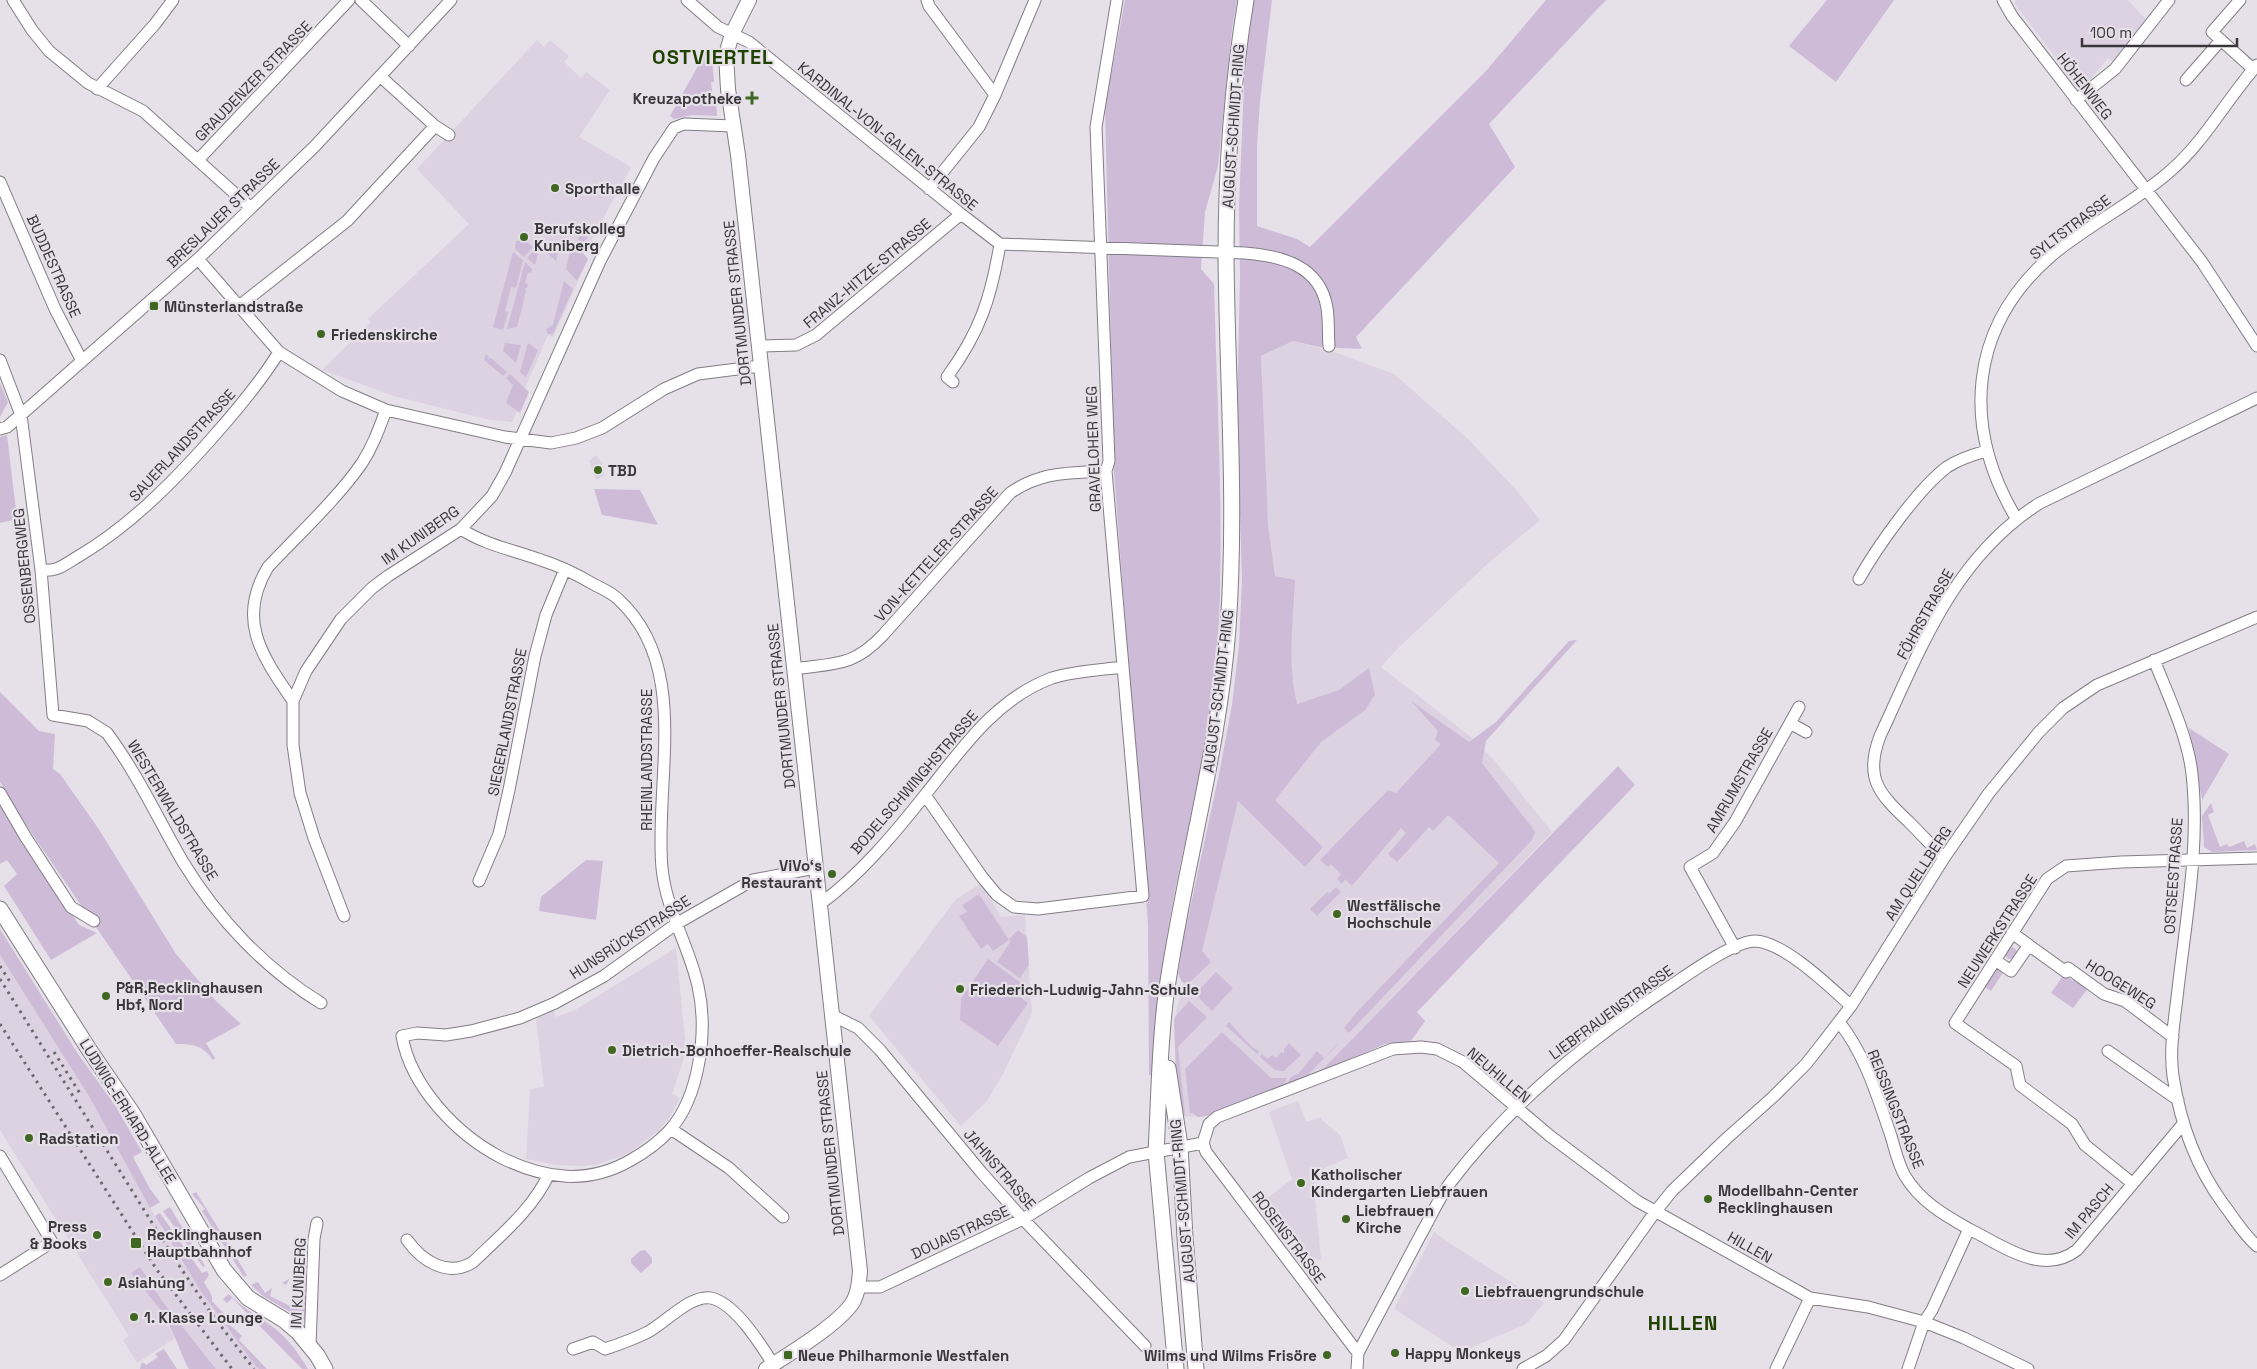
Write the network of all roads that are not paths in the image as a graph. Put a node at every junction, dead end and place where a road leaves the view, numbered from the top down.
1 (13, 0) edge
2 (173, 0) edge
3 (349, 0) edge
4 (361, 0) edge
5 (451, 0) edge
6 (687, 0) edge
7 (749, 0) edge
8 (927, 0) edge
9 (1035, 0) edge
10 (1117, 0) edge
11 (1246, 0) edge
12 (2003, 0) edge
13 (2169, 0) edge
14 (2240, 0) edge
15 (732, 34) junction
16 (2221, 40) junction
17 (409, 46) junction
18 (2255, 67) edge
19 (381, 77) junction
20 (2186, 80) dead end
21 (97, 89) junction
22 (995, 95) junction
23 (2076, 100) junction
24 (435, 126) junction
25 (733, 126) junction
26 (449, 135) dead end
27 (198, 160) junction
28 (0, 182) edge
29 (930, 189) junction
30 (2146, 190) junction
31 (250, 208) junction
32 (960, 214) junction
33 (1000, 244) junction
34 (1102, 249) junction
35 (1226, 253) junction
36 (198, 259) junction
37 (238, 306) junction
38 (758, 346) junction
39 (1329, 346) dead end
40 (2257, 346) edge
41 (279, 352) junction
42 (0, 360) edge
43 (82, 361) junction
44 (761, 366) junction
45 (953, 382) dead end
46 (2257, 398) edge
47 (386, 410) junction
48 (21, 415) junction
49 (0, 429) edge
50 (520, 440) junction
51 (1986, 451) junction
52 (1106, 471) junction
53 (2016, 518) junction
54 (461, 529) junction
55 (565, 569) junction
56 (41, 570) junction
57 (1859, 579) dead end
58 (2257, 617) edge
59 (2154, 660) junction
60 (1123, 667) junction
61 (794, 669) junction
62 (293, 701) junction
63 (1799, 707) dead end
64 (53, 715) joint
65 (1790, 723) junction
66 (1806, 732) dead end
67 (0, 793) edge
68 (925, 795) junction
69 (1944, 858) junction
70 (2257, 858) edge
71 (2192, 860) junction
72 (815, 868) junction
73 (479, 881) dead end
74 (820, 904) junction
75 (0, 909) edge
76 (344, 916) dead end
77 (94, 921) dead end
78 (676, 924) junction
79 (2012, 933) junction
80 (2029, 945) junction
81 (1735, 948) junction
82 (1995, 960) junction
83 (321, 1003) dead end
84 (1851, 1006) junction
85 (832, 1015) junction
86 (1839, 1022) junction
87 (1163, 1034) junction
88 (2173, 1036) junction
89 (2108, 1050) dead end
90 (2178, 1100) junction
91 (1516, 1108) junction
92 (2183, 1124) junction
93 (671, 1129) junction
94 (1203, 1143) junction
95 (1180, 1146) junction
96 (1156, 1152) junction
97 (0, 1156) edge
98 (549, 1174) junction
99 (2132, 1183) junction
100 (1655, 1212) junction
101 (783, 1217) dead end
102 (1023, 1219) junction
103 (317, 1223) dead end
104 (1969, 1229) junction
105 (406, 1240) dead end
106 (2257, 1246) edge
107 (0, 1275) edge
108 (859, 1287) junction
109 (1810, 1298) junction
110 (1924, 1322) junction
111 (310, 1345) junction
112 (1145, 1346) dead end
113 (573, 1349) dead end
114 (1358, 1353) junction
115 (770, 1366) edge
116 (325, 1369) edge
117 (1176, 1369) edge
118 (1196, 1369) edge
119 (1357, 1369) edge
120 (1524, 1369) edge
121 (1776, 1369) edge
122 (1908, 1369) edge
123 (2028, 1369) edge

1 - 21 street
2 - 21 street
3 - 27 street, GRAUDENZER STRASSE
4 - 17 street
5 - 17 street, BRESLAUER STRASSE
6 - 15 street, KARDINAL-VON-GALEN-STRASSE
7 - 15 street, DORTMUNDER STRASSE
8 - 22 street
9 - 22 street
10 - 34 street, GRAVELOHER WEG
11 - 35 main road, AUGUST-SCHMIDT-RING
12 - 23 street, HÖHENWEG
13 - 23 street
14 - 16 street
15 - 25 street, DORTMUNDER STRASSE
15 - 29 street, KARDINAL-VON-GALEN-STRASSE
16 - 18 street
16 - 20 street
17 - 19 street, BRESLAUER STRASSE
18 - 30 street, SYLTSTRASSE
19 - 24 street
19 - 31 street, BRESLAUER STRASSE
21 - 27 street
22 - 29 street
23 - 30 street, HÖHENWEG
24 - 26 street
24 - 37 street
25 - 38 street, DORTMUNDER STRASSE
25 - 50 street, IM KUNIBERG
27 - 31 street
28 - 43 street, BUDDESTRASSE
29 - 32 street, KARDINAL-VON-GALEN-STRASSE
30 - 40 street, HÖHENWEG
30 - 51 street, SYLTSTRASSE
31 - 36 street, BRESLAUER STRASSE
32 - 33 street, KARDINAL-VON-GALEN-STRASSE
32 - 38 street, FRANZ-HITZE-STRASSE
33 - 34 street
33 - 45 street
34 - 35 street
34 - 52 street, GRAVELOHER WEG
35 - 39 street
35 - 87 main road, AUGUST-SCHMIDT-RING
36 - 37 street
36 - 43 street, BRESLAUER STRASSE
37 - 41 street
38 - 44 street, DORTMUNDER STRASSE
41 - 47 street
41 - 56 street, SAUERLANDSTRASSE
42 - 48 street
43 - 48 street, BRESLAUER STRASSE
44 - 50 street
44 - 61 street, DORTMUNDER STRASSE
46 - 53 street, FÖHRSTRASSE
47 - 50 street
47 - 62 street
48 - 49 street, BRESLAUER STRASSE
48 - 56 street, OSSENBERGWEG
50 - 54 street, IM KUNIBERG
51 - 53 street, SYLTSTRASSE
51 - 57 street
52 - 60 street, GRAVELOHER WEG
52 - 61 street, VON-KETTELER-STRASSE
53 - 69 street, FÖHRSTRASSE
54 - 55 street, RHEINLANDSTRASSE
54 - 62 street, IM KUNIBERG
55 - 73 street, SIEGERLANDSTRASSE
55 - 78 street, RHEINLANDSTRASSE
56 - 64 street, OSSENBERGWEG
58 - 59 street, AM QUELLBERG
59 - 69 street, AM QUELLBERG
59 - 71 street, OSTSEESTRASSE
60 - 68 street, BODELSCHWINGHSTRASSE
60 - 68 street, GRAVELOHER WEG
61 - 72 street, DORTMUNDER STRASSE
62 - 76 street, IM KUNIBERG
63 - 65 street, AMRUMSTRASSE
64 - 83 street, WESTERWALDSTRASSE
65 - 66 street, AMRUMSTRASSE
65 - 81 street, AMRUMSTRASSE
67 - 77 street
68 - 74 street, BODELSCHWINGHSTRASSE
69 - 84 street, AM QUELLBERG
70 - 71 street, NEUWERKSTRASSE
71 - 79 street, NEUWERKSTRASSE
71 - 88 street, OSTSEESTRASSE
72 - 74 street, DORTMUNDER STRASSE
72 - 78 street, HUNSRÜCKSTRASSE
74 - 85 street, DORTMUNDER STRASSE
75 - 111 main road, LUDWIG-ERHARD-ALLEE
78 - 93 street, RHEINLANDSTRASSE
78 - 98 street, HUNSRÜCKSTRASSE
79 - 80 street, HOOGEWEG
79 - 82 street, NEUWERKSTRASSE
80 - 82 street
80 - 88 street, HOOGEWEG
81 - 84 street, LIEBFRAUENSTRASSE
81 - 91 street, LIEBFRAUENSTRASSE
82 - 99 street, NEUWERKSTRASSE
84 - 86 street, AM QUELLBERG
85 - 102 street, JAHNSTRASSE
85 - 108 street, DORTMUNDER STRASSE
86 - 100 street, AM QUELLBERG
86 - 104 street, REISSINGSTRASSE
87 - 95 main road, AUGUST-SCHMIDT-RING
87 - 96 main road, AUGUST-SCHMIDT-RING
88 - 90 street, OSTSEESTRASSE
89 - 90 street
90 - 92 street, OSTSEESTRASSE
91 - 94 street, NEUHILLEN
91 - 100 street, NEUHILLEN
91 - 114 street, LIEBFRAUENSTRASSE
92 - 99 street, IM PASCH
92 - 106 street, OSTSEESTRASSE
93 - 98 street
93 - 101 street
94 - 95 street
94 - 114 street, ROSENSTRASSE
95 - 96 street, DOUAISTRASSE
95 - 118 main road, AUGUST-SCHMIDT-RING
96 - 102 street, DOUAISTRASSE
96 - 117 main road, AUGUST-SCHMIDT-RING
97 - 107 street
98 - 105 street
99 - 104 street, IM PASCH
100 - 109 street, HILLEN
100 - 120 street
102 - 108 street, DOUAISTRASSE
102 - 112 street, JAHNSTRASSE
103 - 111 street, IM KUNIBERG
104 - 110 street
108 - 115 street
109 - 110 street, HILLEN
109 - 121 street
110 - 122 street
110 - 123 street, HILLEN
111 - 116 main road, LUDWIG-ERHARD-ALLEE
113 - 115 street
114 - 119 street

